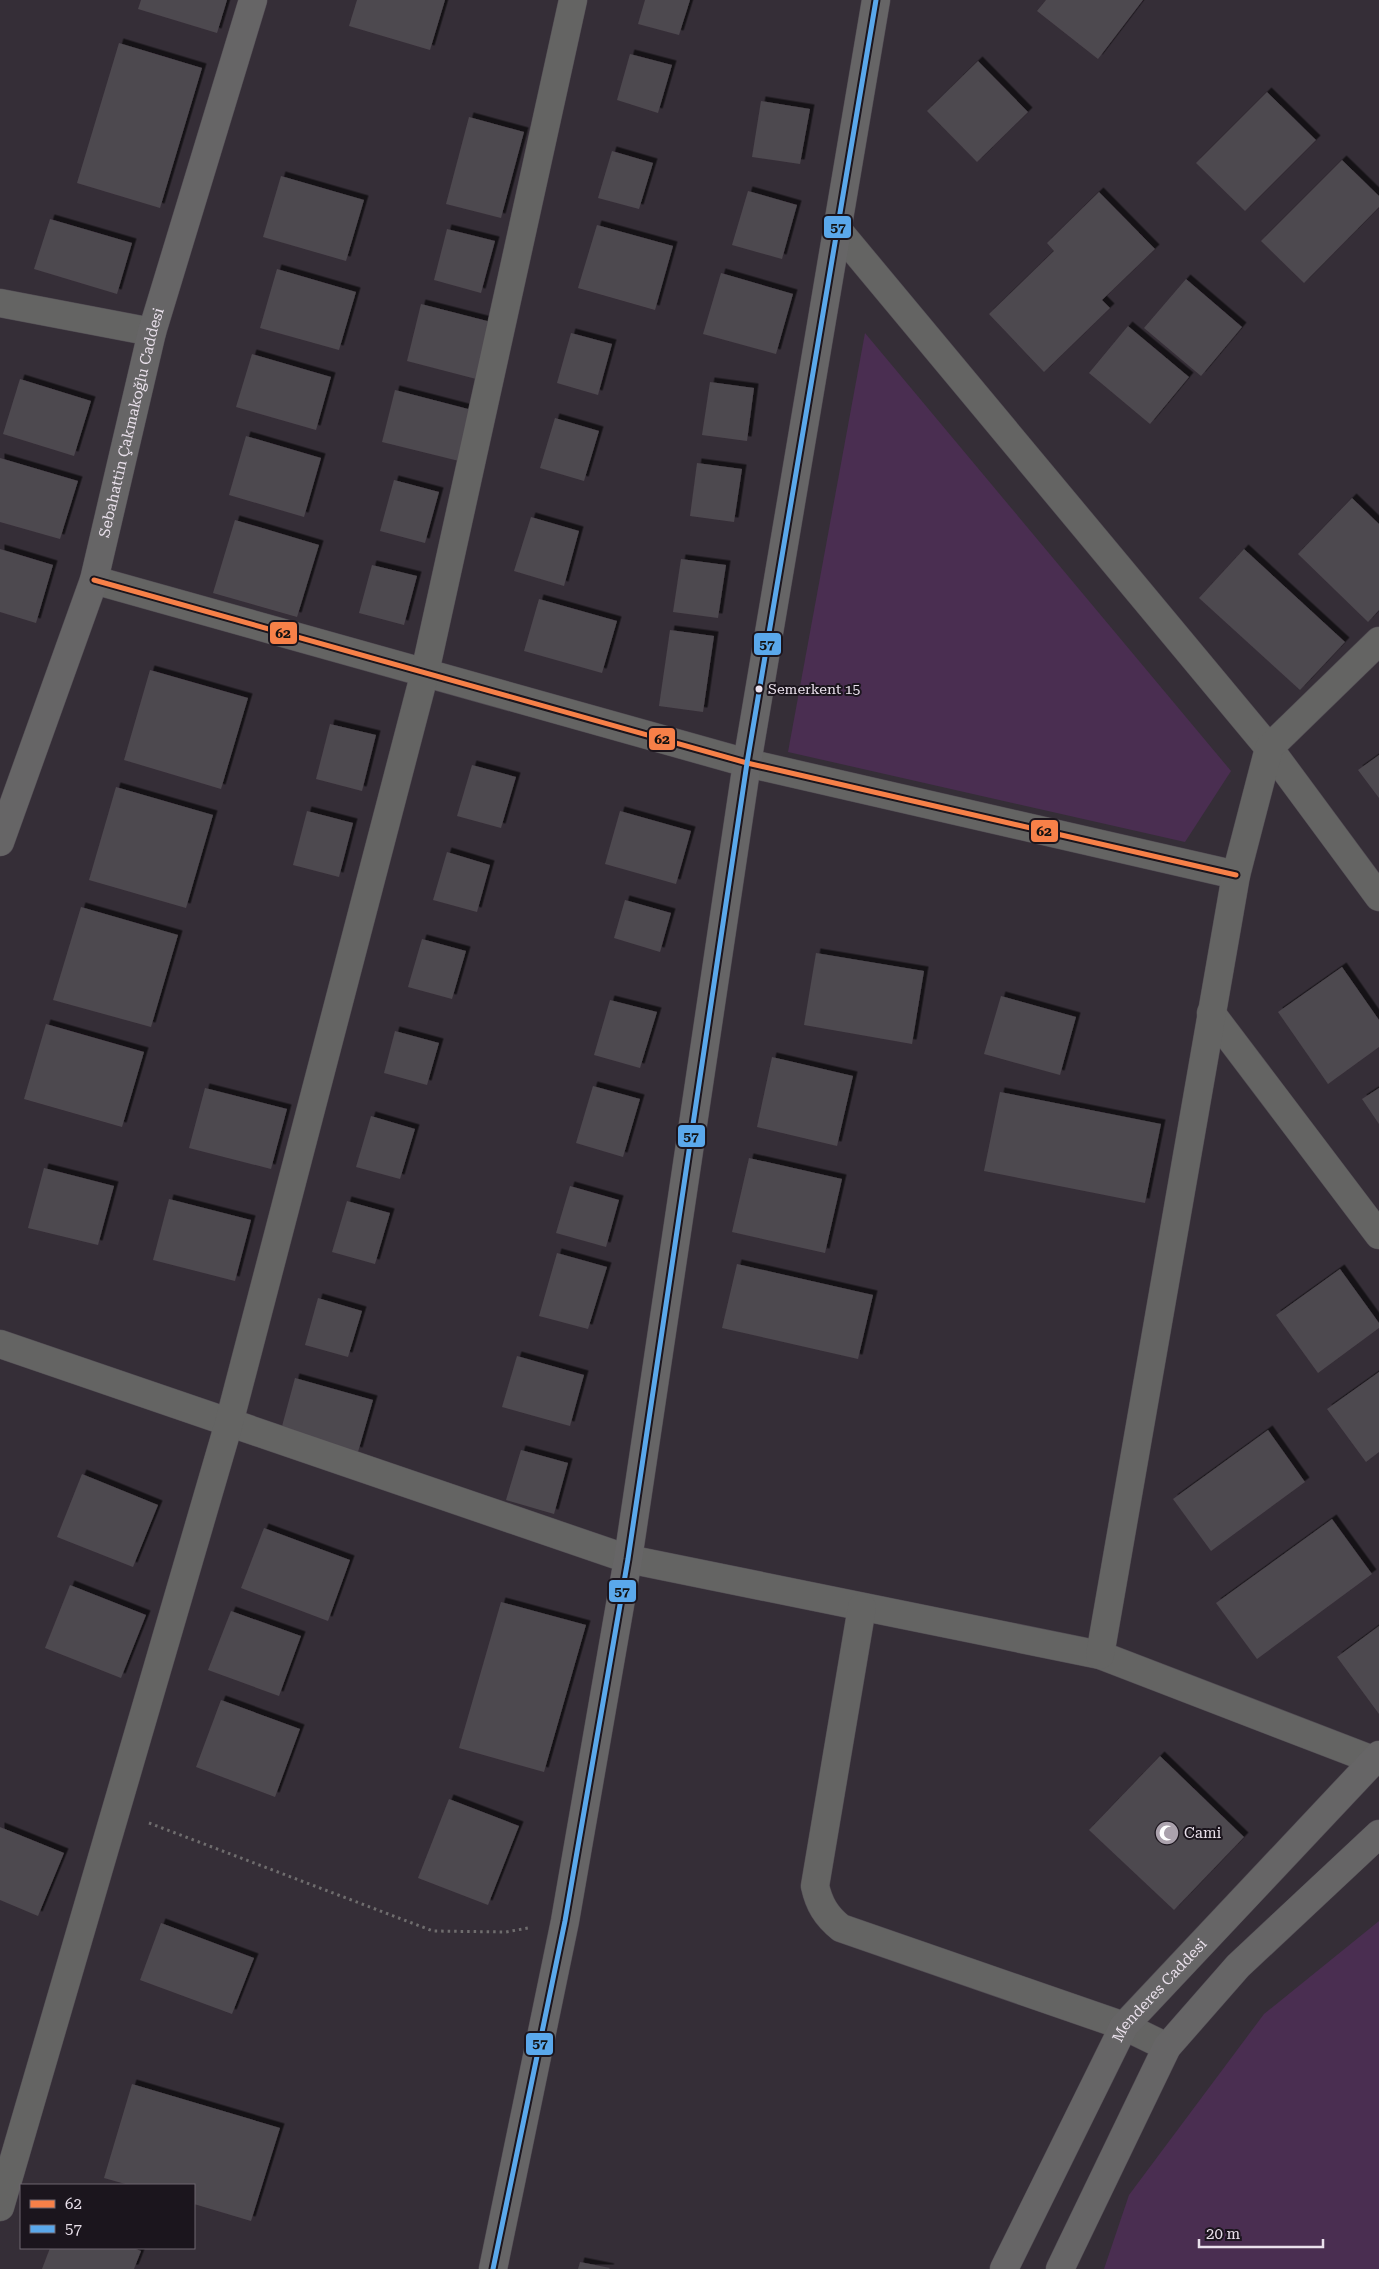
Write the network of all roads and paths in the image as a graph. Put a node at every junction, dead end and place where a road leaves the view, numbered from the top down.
1 (253, 0) edge
2 (573, 0) edge
3 (875, 0) edge
4 (837, 229) junction
5 (0, 303) edge
6 (152, 332) junction
7 (94, 580) junction
8 (1379, 641) edge
9 (425, 672) junction
10 (1269, 748) junction
11 (747, 763) junction
12 (1, 837) edge
13 (1236, 875) junction
14 (1379, 897) edge
15 (1212, 1013) junction
16 (1379, 1235) edge
17 (0, 1344) edge
18 (229, 1423) junction
19 (628, 1559) junction
20 (862, 1607) junction
21 (1100, 1655) junction
22 (1377, 1758) edge
23 (116, 1810) junction
24 (1379, 1834) edge
25 (565, 1921) junction
26 (1124, 2026) junction
27 (1167, 2047) junction
28 (0, 2207) edge
29 (494, 2269) edge
30 (1004, 2269) edge
31 (1060, 2269) edge

1 - 6 main road, Sebahattin Çakmakoğlu Caddesi
2 - 9 street
3 - 4 main road
4 - 10 street
4 - 11 main road
5 - 6 street
6 - 7 main road, Sebahattin Çakmakoğlu Caddesi
7 - 9 street
7 - 12 main road, Sebahattin Çakmakoğlu Caddesi
8 - 10 street
9 - 11 street
9 - 18 street
10 - 13 street
10 - 14 street
11 - 13 street
11 - 19 main road
13 - 15 street
15 - 16 street
15 - 21 street
17 - 18 street
18 - 19 street
18 - 23 street
19 - 20 street
19 - 25 main road
20 - 21 street
20 - 26 street
21 - 22 street
22 - 26 main road, Menderes Caddesi
23 - 25 path
23 - 28 street
24 - 27 main road
25 - 29 main road
26 - 27 street
26 - 30 main road, Menderes Caddesi
27 - 31 main road

